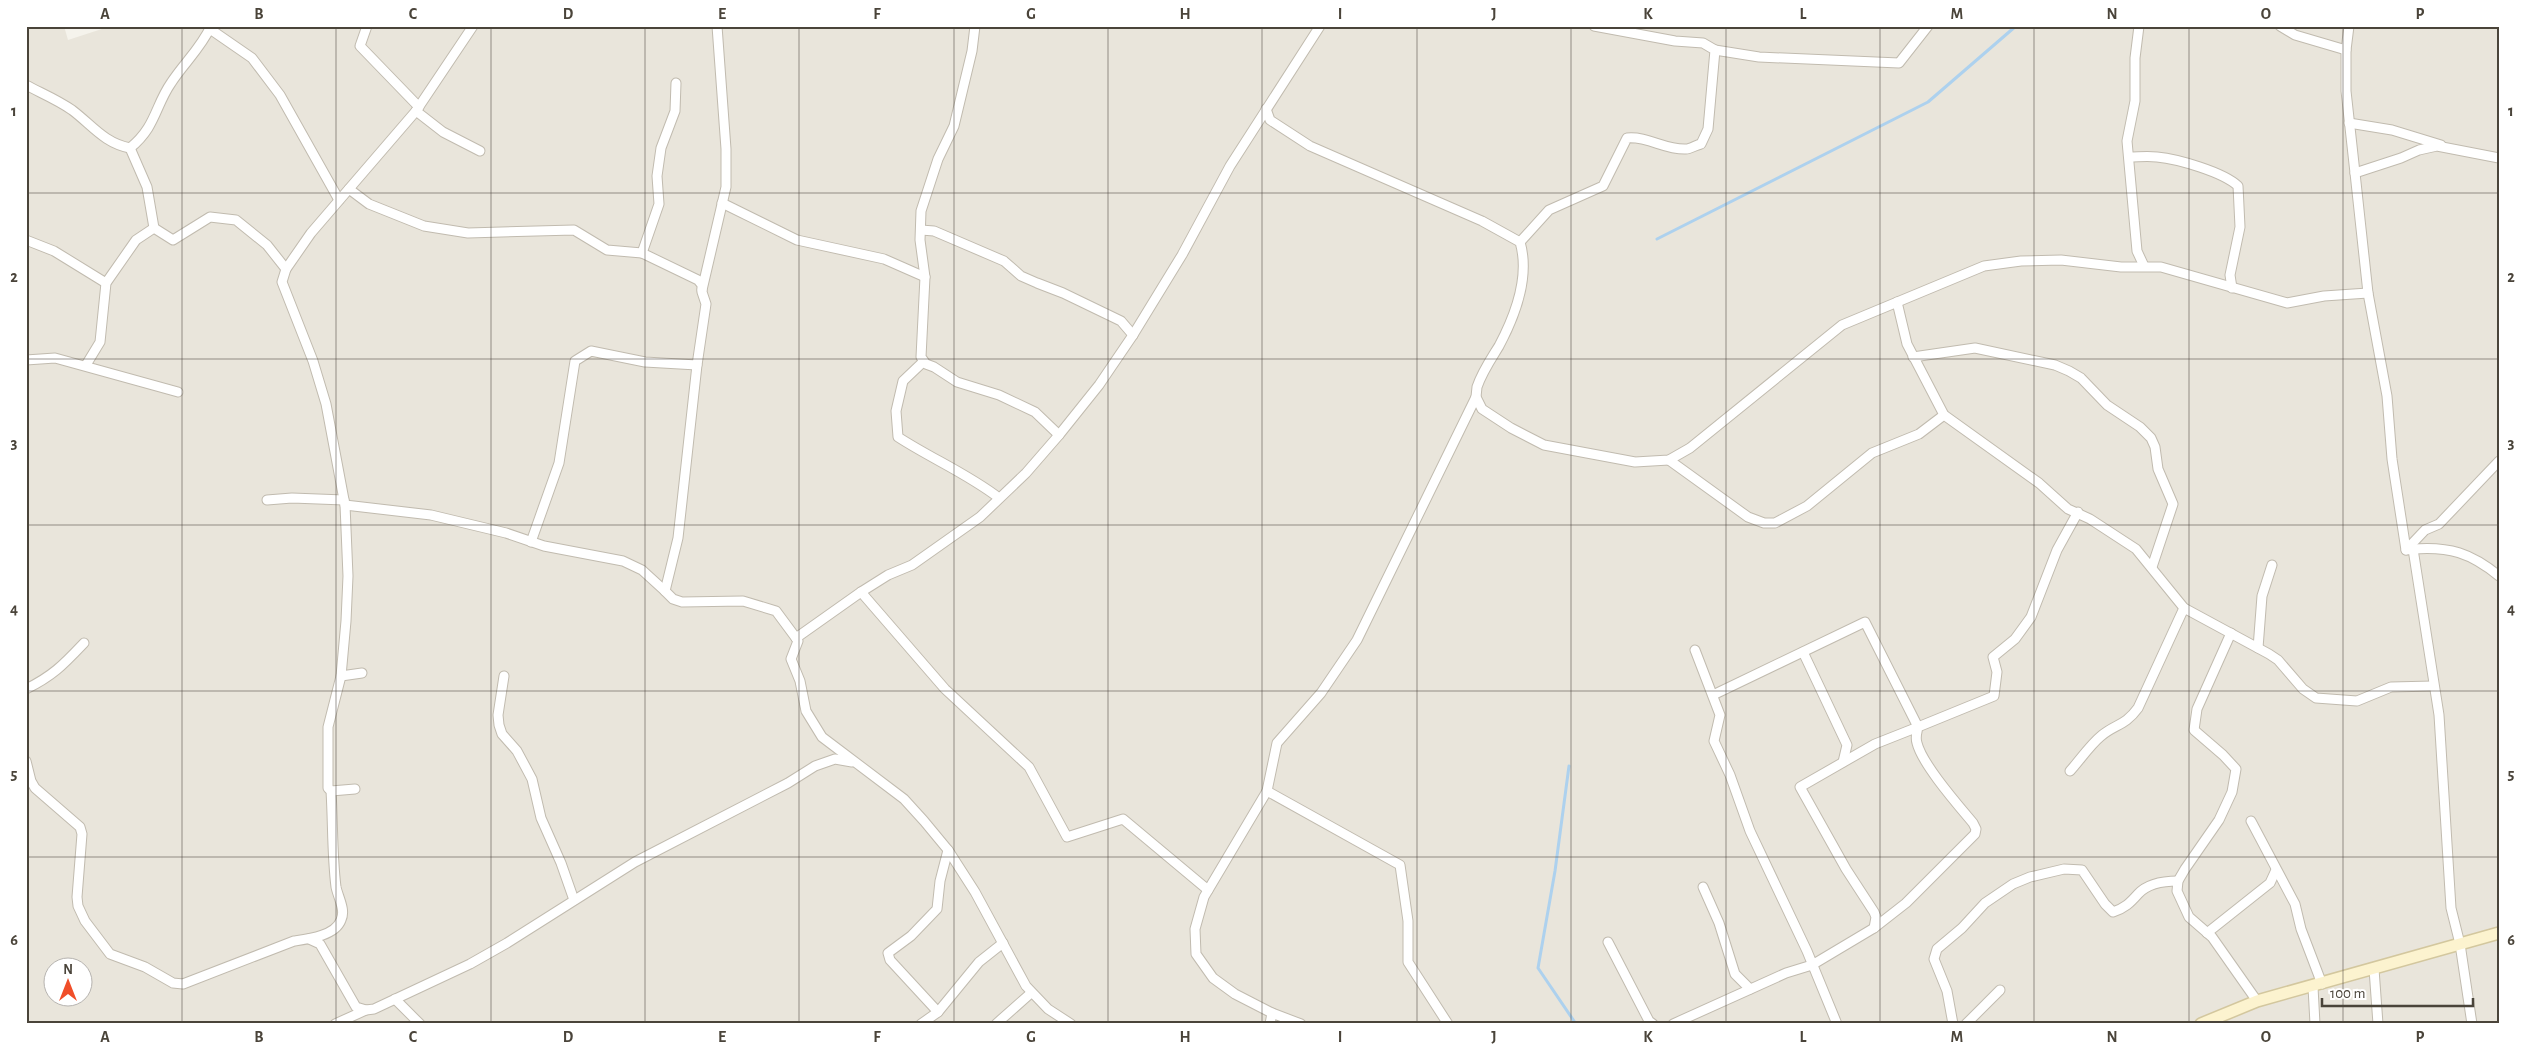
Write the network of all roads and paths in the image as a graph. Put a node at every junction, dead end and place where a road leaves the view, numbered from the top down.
1 (367, 26) edge
2 (473, 26) edge
3 (717, 26) edge
4 (976, 26) edge
5 (1320, 26) edge
6 (1594, 26) edge
7 (1928, 26) edge
8 (2140, 26) edge
9 (2280, 26) edge
10 (2349, 26) edge
11 (210, 28) edge
12 (1715, 50) junction
13 (2346, 50) junction
14 (676, 82) dead end
15 (26, 85) edge
16 (418, 109) junction
17 (1266, 109) junction
18 (1270, 120) junction
19 (2349, 123) junction
20 (1256, 126) junction
21 (2446, 147) junction
22 (130, 148) junction
23 (480, 151) dead end
24 (2129, 157) junction
25 (2499, 158) edge
26 (2355, 173) junction
27 (349, 189) junction
28 (339, 200) junction
29 (722, 204) junction
30 (154, 228) junction
31 (921, 230) junction
32 (26, 240) edge
33 (1520, 242) junction
34 (642, 253) junction
35 (2144, 266) junction
36 (286, 269) junction
37 (925, 277) junction
38 (106, 283) junction
39 (2232, 288) junction
40 (702, 292) junction
41 (2368, 293) junction
42 (1897, 302) junction
43 (1133, 335) junction
44 (1913, 357) junction
45 (26, 360) edge
46 (923, 362) junction
47 (697, 365) junction
48 (86, 366) junction
49 (178, 392) dead end
50 (1476, 397) junction
51 (1944, 415) junction
52 (1059, 435) junction
53 (1669, 460) junction
54 (2499, 461) edge
55 (999, 498) junction
56 (267, 500) dead end
57 (344, 502) junction
58 (2078, 512) junction
59 (531, 542) junction
60 (2409, 549) junction
61 (2272, 565) dead end
62 (2152, 567) junction
63 (2499, 576) edge
64 (665, 591) junction
65 (861, 592) junction
66 (2184, 608) junction
67 (2231, 633) junction
68 (796, 638) junction
69 (84, 643) dead end
70 (2258, 648) junction
71 (1696, 650) dead end
72 (1803, 652) junction
73 (362, 673) dead end
74 (341, 676) junction
75 (504, 676) dead end
76 (2433, 686) junction
77 (26, 689) edge
78 (1713, 695) junction
79 (1918, 727) junction
80 (26, 761) edge
81 (1843, 762) junction
82 (857, 764) junction
83 (2070, 771) dead end
84 (355, 789) dead end
85 (331, 791) junction
86 (1267, 791) junction
87 (2251, 821) dead end
88 (948, 850) junction
89 (2276, 870) junction
90 (2178, 881) junction
91 (1702, 887) dead end
92 (1208, 890) junction
93 (574, 900) junction
94 (1874, 928) junction
95 (2207, 933) junction
96 (2499, 934) edge
97 (309, 939) junction
98 (1608, 942) dead end
99 (1003, 943) junction
100 (2460, 944) junction
101 (1812, 965) junction
102 (2374, 969) junction
103 (2317, 986) junction
104 (1750, 989) junction
105 (2000, 990) dead end
106 (1031, 993) junction
107 (395, 999) junction
108 (2257, 1001) junction
109 (366, 1010) junction
110 (938, 1012) junction
111 (1272, 1013) junction
112 (335, 1024) edge
113 (420, 1024) edge
114 (921, 1024) edge
115 (996, 1024) edge
116 (1071, 1024) edge
117 (1270, 1024) edge
118 (1301, 1024) edge
119 (1448, 1024) edge
120 (1654, 1024) edge
121 (1672, 1024) edge
122 (1837, 1024) edge
123 (1953, 1024) edge
124 (1966, 1024) edge
125 (2201, 1024) edge
126 (2315, 1024) edge
127 (2378, 1024) edge
128 (2472, 1024) edge

1 - 16 street
2 - 16 street
3 - 29 street
4 - 31 street
5 - 17 street
6 - 12 street
7 - 12 street
8 - 24 street
9 - 13 street
10 - 13 street
11 - 22 street
11 - 28 street
12 - 33 street
13 - 19 street
14 - 34 street
15 - 22 street
16 - 23 street
16 - 27 street
17 - 18 street
17 - 20 street
18 - 20 street
18 - 33 street
19 - 21 street
19 - 26 street
20 - 43 street
21 - 25 street
21 - 26 street
22 - 30 street
24 - 35 street
24 - 39 street
26 - 41 street
27 - 28 street
27 - 34 street
28 - 36 street
29 - 37 street
29 - 40 street
30 - 36 street
30 - 38 street
31 - 37 street
31 - 43 street
32 - 38 street
33 - 50 street
34 - 40 street
35 - 39 street
35 - 42 street
36 - 57 street
37 - 46 street
38 - 48 street
39 - 41 street
40 - 47 street
41 - 60 street
42 - 44 street
42 - 53 street
43 - 52 street
44 - 51 street
44 - 62 street
45 - 48 street
46 - 52 street
46 - 55 street
47 - 59 street
47 - 64 street
48 - 49 street
50 - 53 street
50 - 86 street
51 - 53 street
51 - 58 street
52 - 55 street
54 - 60 street
55 - 65 street
56 - 57 street
57 - 59 street
57 - 74 street
58 - 62 street
58 - 79 street
59 - 64 street
60 - 63 street
60 - 76 street
61 - 70 street
62 - 66 street
64 - 68 street
65 - 68 street
65 - 92 street
66 - 67 street
66 - 83 street
67 - 70 street
67 - 90 street
68 - 82 street
69 - 77 street
70 - 76 street
71 - 78 street
72 - 78 street
72 - 79 street
72 - 81 street
73 - 74 street
74 - 85 street
75 - 93 street
76 - 100 street
78 - 101 street
79 - 81 street
79 - 94 street
80 - 97 street
81 - 94 street
82 - 88 street
82 - 93 street
84 - 85 street
85 - 97 street
86 - 92 street
86 - 119 street
87 - 89 street
88 - 99 street
88 - 110 street
89 - 95 street
89 - 103 street
90 - 95 street
90 - 123 street
91 - 104 street
92 - 111 street
93 - 107 street
94 - 101 street
95 - 108 street
96 - 100 street
97 - 109 street
98 - 120 street
99 - 106 street
99 - 110 street
100 - 102 street
100 - 128 street
101 - 104 street
101 - 122 street
102 - 103 street
102 - 127 street
103 - 108 street
103 - 126 street
104 - 121 street
105 - 124 street
106 - 115 street
106 - 116 street
107 - 109 street
107 - 113 street
108 - 125 street
109 - 112 street
110 - 114 street
111 - 117 street
111 - 118 street

